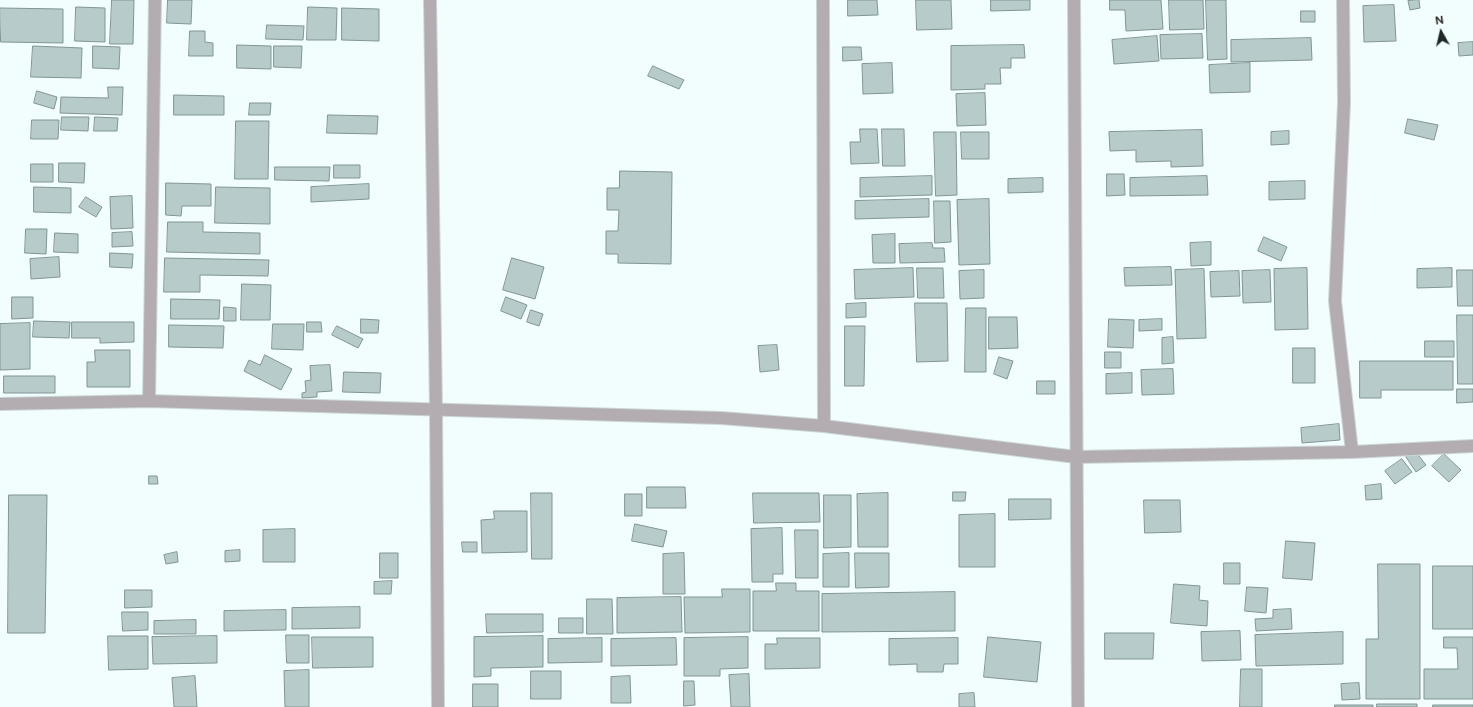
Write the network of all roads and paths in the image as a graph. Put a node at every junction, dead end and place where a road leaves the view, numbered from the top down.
1 (156, 0) edge
2 (430, 0) edge
3 (823, 0) edge
4 (1074, 0) edge
5 (1343, 0) edge
6 (149, 401) junction
7 (0, 404) edge
8 (436, 410) junction
9 (824, 426) junction
10 (1473, 446) edge
11 (1352, 452) junction
12 (1076, 457) junction
13 (438, 707) edge
14 (1078, 707) edge

1 - 6 street
2 - 8 street
3 - 9 street
4 - 12 street
5 - 11 street
6 - 7 street
6 - 8 street
8 - 9 street
8 - 13 street
9 - 12 street
10 - 11 street
11 - 12 street
12 - 14 street

